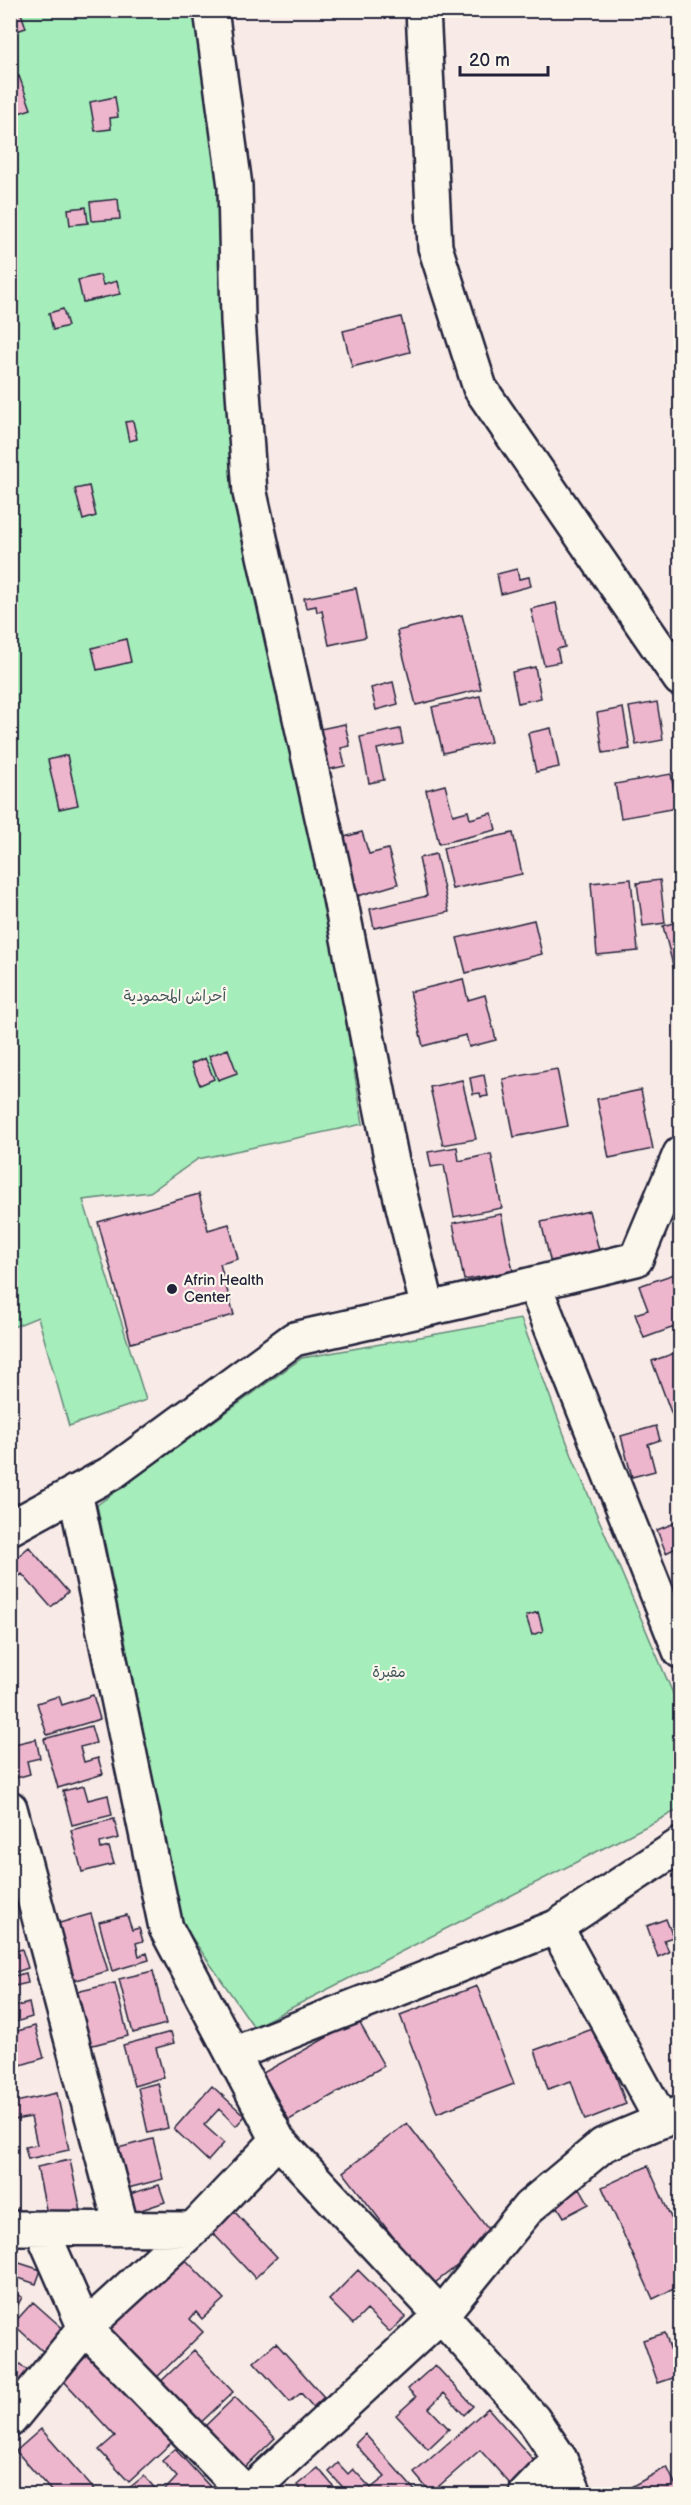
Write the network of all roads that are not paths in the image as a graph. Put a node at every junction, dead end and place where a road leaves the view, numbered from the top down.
1 (211, 10) edge
2 (423, 10) edge
3 (681, 679) edge
4 (681, 1154) edge
5 (534, 1284) junction
6 (428, 1309) junction
7 (75, 1492) junction
8 (10, 1528) edge
9 (681, 1651) edge
10 (10, 1808) edge
11 (681, 1845) edge
12 (556, 1927) junction
13 (233, 2054) junction
14 (671, 2117) edge
15 (278, 2140) junction
16 (26, 2228) edge
17 (122, 2229) junction
18 (192, 2229) junction
19 (441, 2315) junction
20 (85, 2328) junction
21 (10, 2420) edge
22 (560, 2459) junction
23 (247, 2494) edge
24 (526, 2494) edge
25 (575, 2494) edge

1 - 6 street
2 - 3 street
4 - 5 street
5 - 6 street
5 - 9 street
6 - 7 street
7 - 8 street
7 - 13 street
10 - 17 street
11 - 12 street
12 - 13 street
12 - 14 street
13 - 15 street
14 - 19 street
15 - 18 street
15 - 19 street
16 - 17 street
16 - 20 street
17 - 18 street
18 - 20 street
19 - 22 street
19 - 23 street
20 - 21 street
20 - 23 street
22 - 24 street
22 - 25 street

